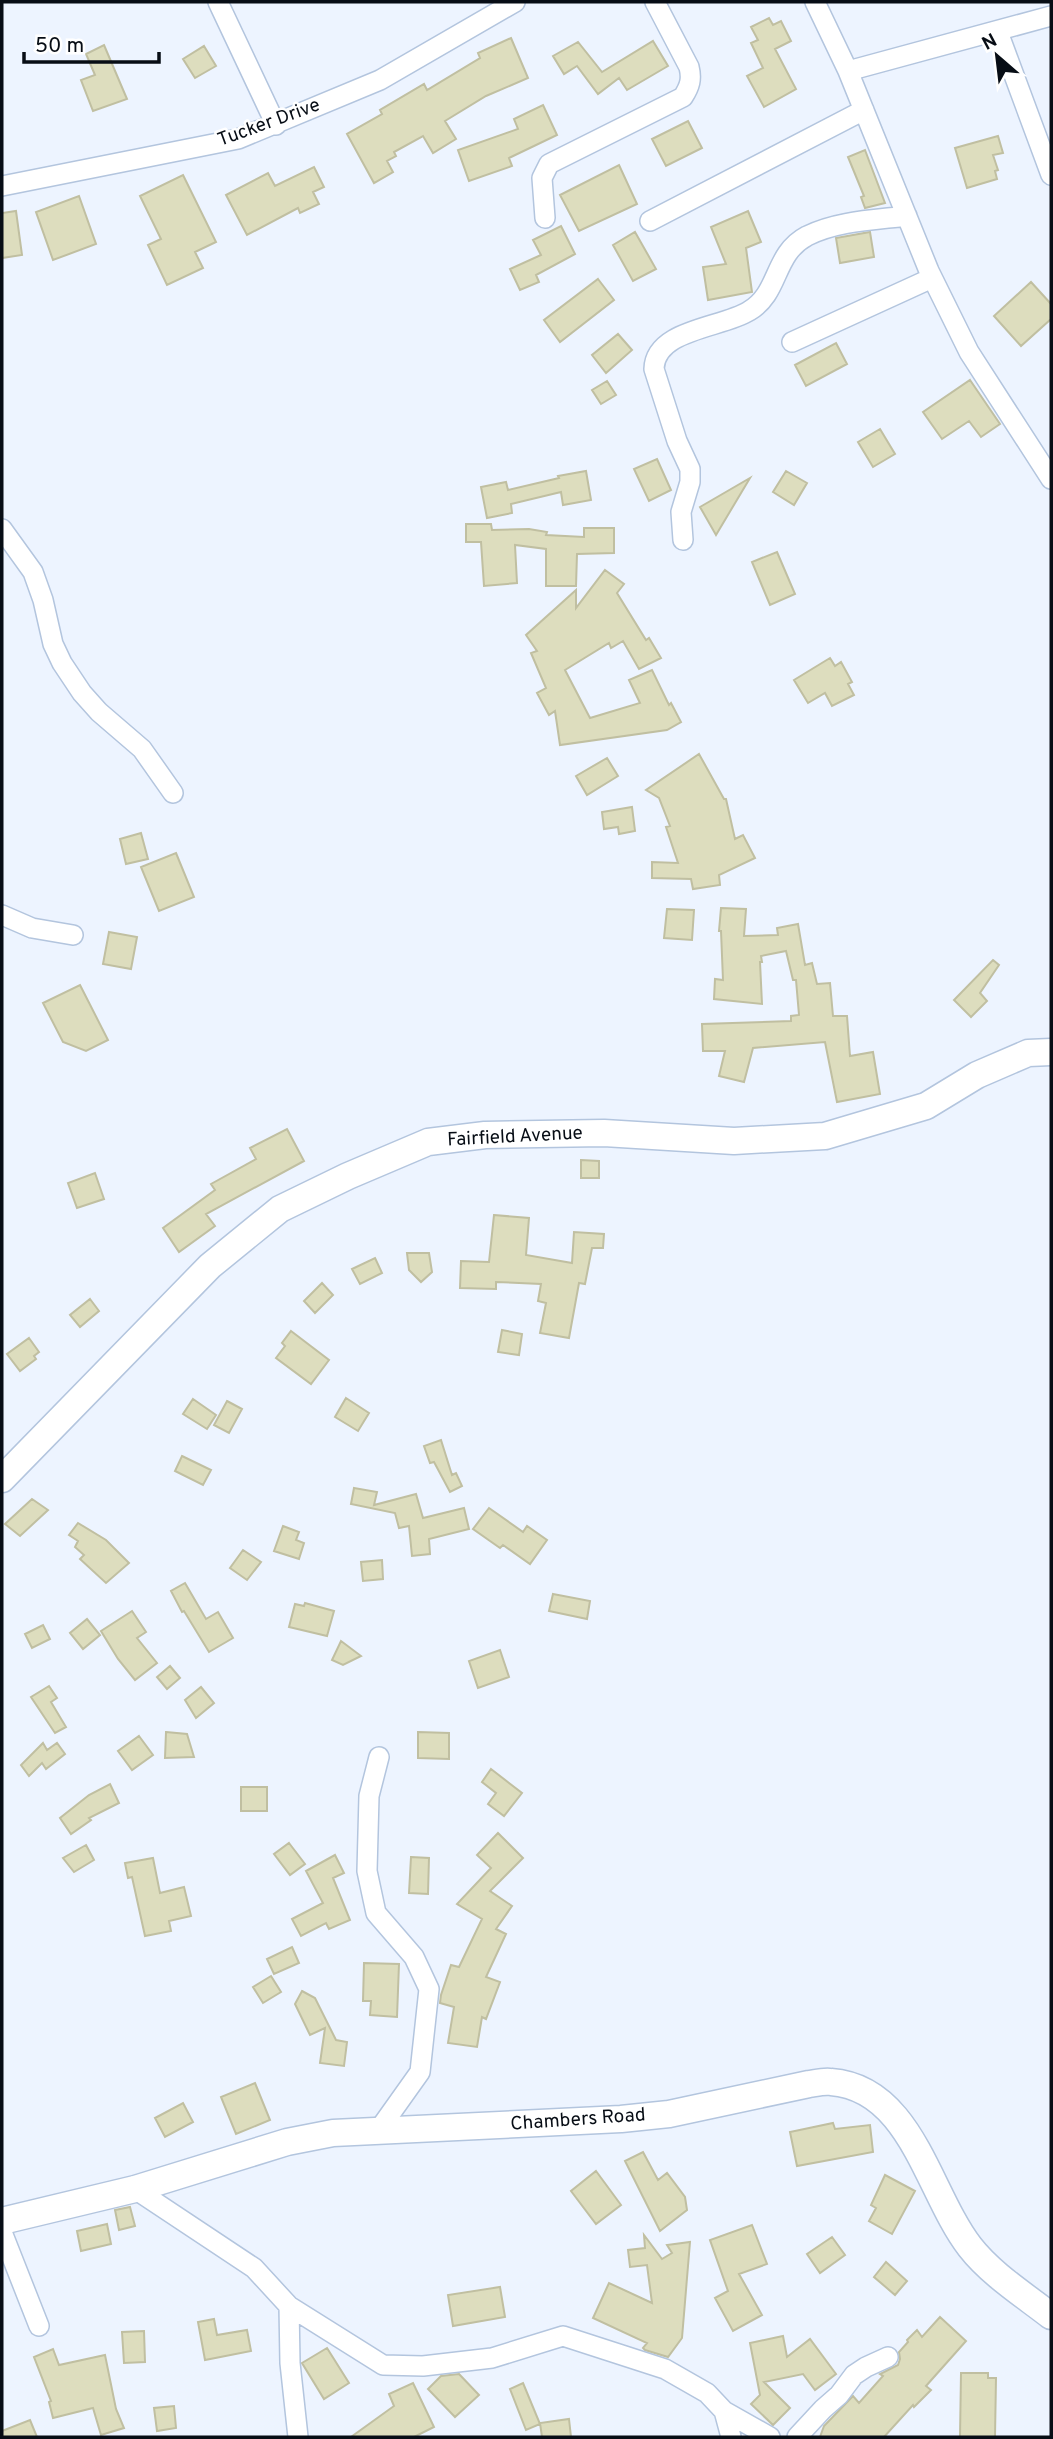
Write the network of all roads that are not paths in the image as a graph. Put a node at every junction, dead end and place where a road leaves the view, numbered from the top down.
1 (218, 2) edge
2 (515, 2) edge
3 (655, 2) edge
4 (816, 2) edge
5 (1051, 16) edge
6 (998, 32) junction
7 (848, 71) junction
8 (864, 110) junction
9 (276, 125) junction
10 (1051, 174) edge
11 (2, 186) edge
12 (907, 216) junction
13 (545, 218) dead end
14 (650, 221) dead end
15 (932, 278) junction
16 (792, 342) dead end
17 (1051, 479) edge
18 (2, 529) edge
19 (682, 540) dead end
20 (173, 793) dead end
21 (2, 915) edge
22 (73, 935) dead end
23 (1051, 1052) edge
24 (2, 1479) edge
25 (379, 1757) dead end
26 (378, 2131) junction
27 (135, 2189) junction
28 (2, 2221) edge
29 (2, 2232) edge
30 (289, 2306) junction
31 (1051, 2316) edge
32 (39, 2326) dead end
33 (888, 2357) dead end
34 (724, 2411) junction
35 (298, 2437) edge
36 (731, 2437) edge
37 (770, 2437) edge
38 (797, 2437) edge

1 - 9 street
2 - 9 street, Tucker Drive
3 - 13 street
4 - 7 street
5 - 6 street
6 - 7 street
6 - 10 street
7 - 8 street
8 - 12 street
8 - 14 street
9 - 11 street, Tucker Drive
12 - 15 street
12 - 19 street
15 - 16 street
15 - 17 street
18 - 20 street
21 - 22 street
23 - 24 street, Fairfield Avenue
25 - 26 street
26 - 27 street, Chambers Road
26 - 31 street, Chambers Road
27 - 28 street, Chambers Road
27 - 30 street
29 - 32 street
30 - 34 street
30 - 35 street
33 - 38 street
34 - 36 street
34 - 37 street

